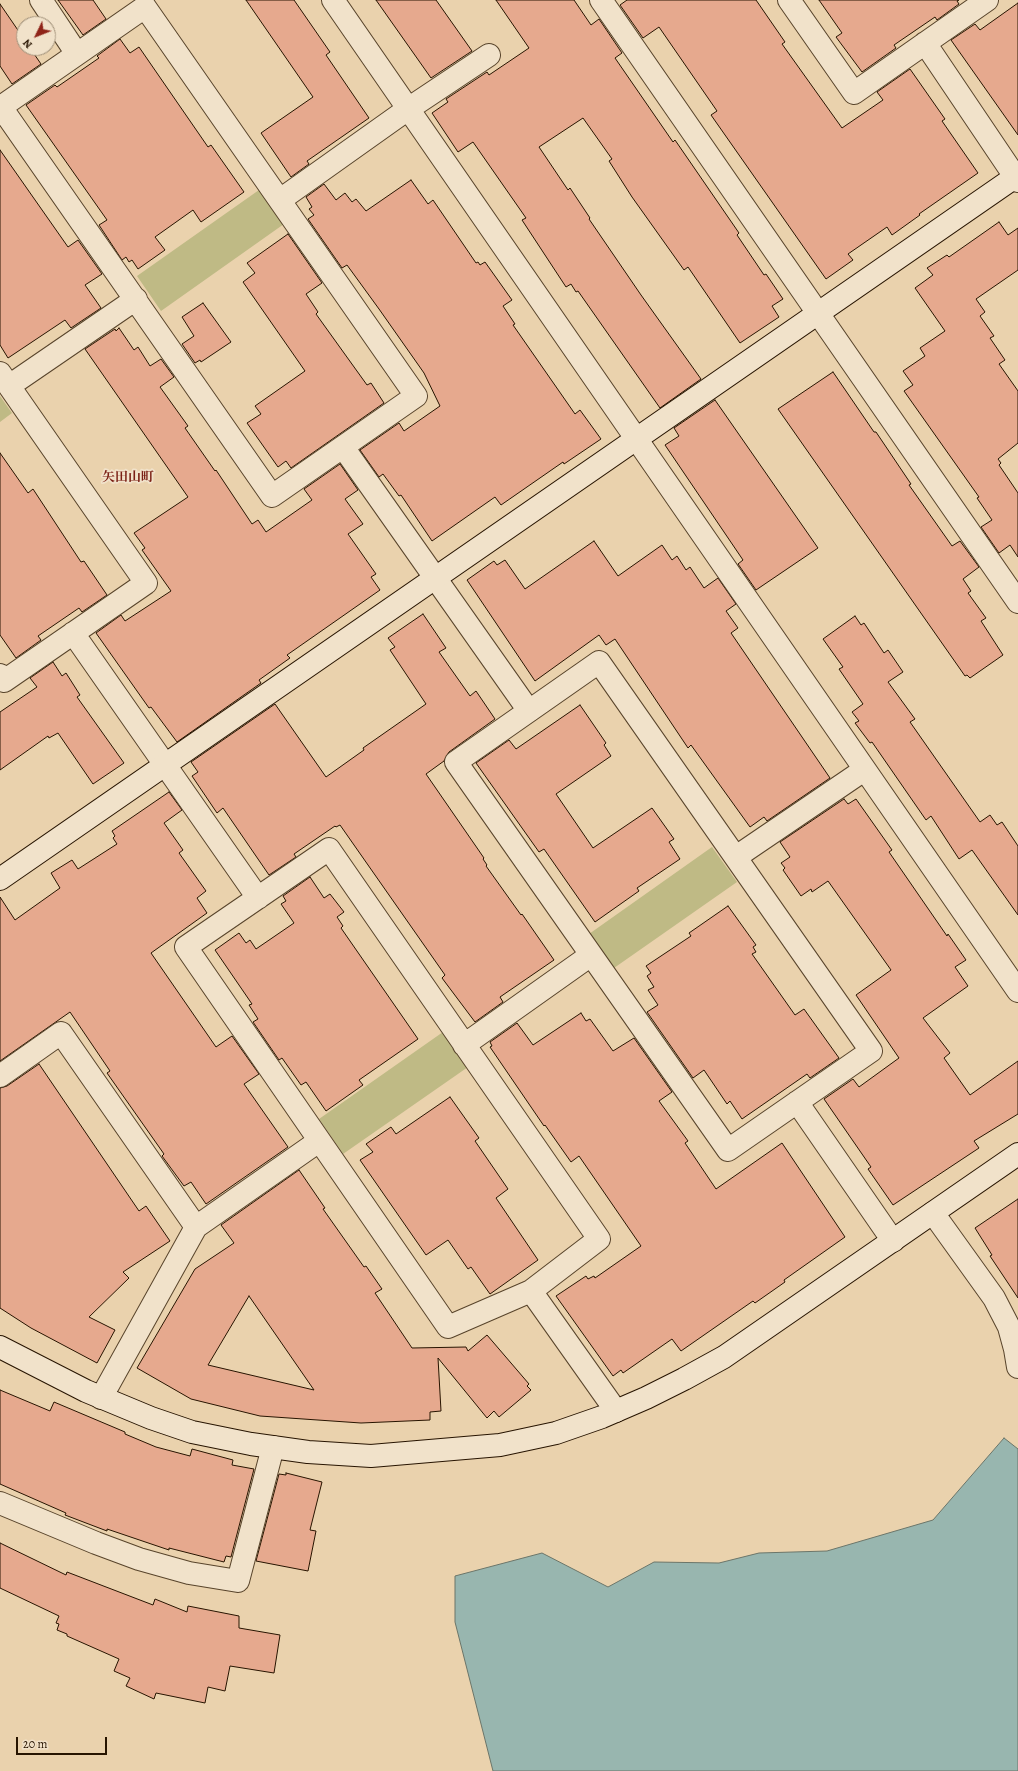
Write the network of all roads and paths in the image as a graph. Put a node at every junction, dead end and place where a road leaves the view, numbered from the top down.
1 (40, 0) edge
2 (601, 0) edge
3 (789, 0) edge
4 (987, 0) edge
5 (341, 3) edge
6 (925, 43) junction
7 (77, 54) junction
8 (489, 55) dead end
9 (408, 109) junction
10 (1017, 178) edge
11 (280, 200) junction
12 (136, 299) junction
13 (819, 313) junction
14 (5, 379) edge
15 (635, 440) junction
16 (343, 447) junction
17 (436, 577) junction
18 (1018, 602) edge
19 (73, 633) junction
20 (0, 675) edge
21 (529, 711) junction
22 (166, 764) junction
23 (864, 770) junction
24 (736, 857) junction
25 (0, 878) edge
26 (258, 898) junction
27 (592, 956) junction
28 (1018, 991) edge
29 (464, 1045) junction
30 (0, 1076) edge
31 (797, 1102) junction
32 (319, 1141) junction
33 (1018, 1154) edge
34 (933, 1213) junction
35 (196, 1227) junction
36 (893, 1241) junction
37 (530, 1291) junction
38 (0, 1347) edge
39 (1018, 1367) edge
40 (101, 1398) junction
41 (616, 1411) junction
42 (272, 1447) junction
43 (0, 1503) edge

1 - 7 street
2 - 13 street
3 - 6 street
4 - 6 street
5 - 9 street
6 - 10 street
7 - 11 street
7 - 12 street
8 - 9 street
9 - 11 street
9 - 15 street
10 - 13 street
11 - 16 street
12 - 14 street
12 - 16 street
13 - 15 street
13 - 18 street
14 - 19 street
15 - 17 street
15 - 23 street
16 - 17 street
17 - 21 street
17 - 22 street
19 - 20 street
19 - 22 street
21 - 24 street
21 - 27 street
22 - 25 street
22 - 26 street
23 - 24 street
23 - 28 street
24 - 31 street
26 - 29 street
26 - 32 street
27 - 29 street
27 - 31 street
29 - 37 street
30 - 35 street
31 - 36 street
32 - 35 street
32 - 37 street
33 - 34 street
34 - 36 street
34 - 39 street
35 - 40 street
36 - 41 street
37 - 41 street
38 - 40 street
40 - 42 street
41 - 42 street
42 - 43 street

